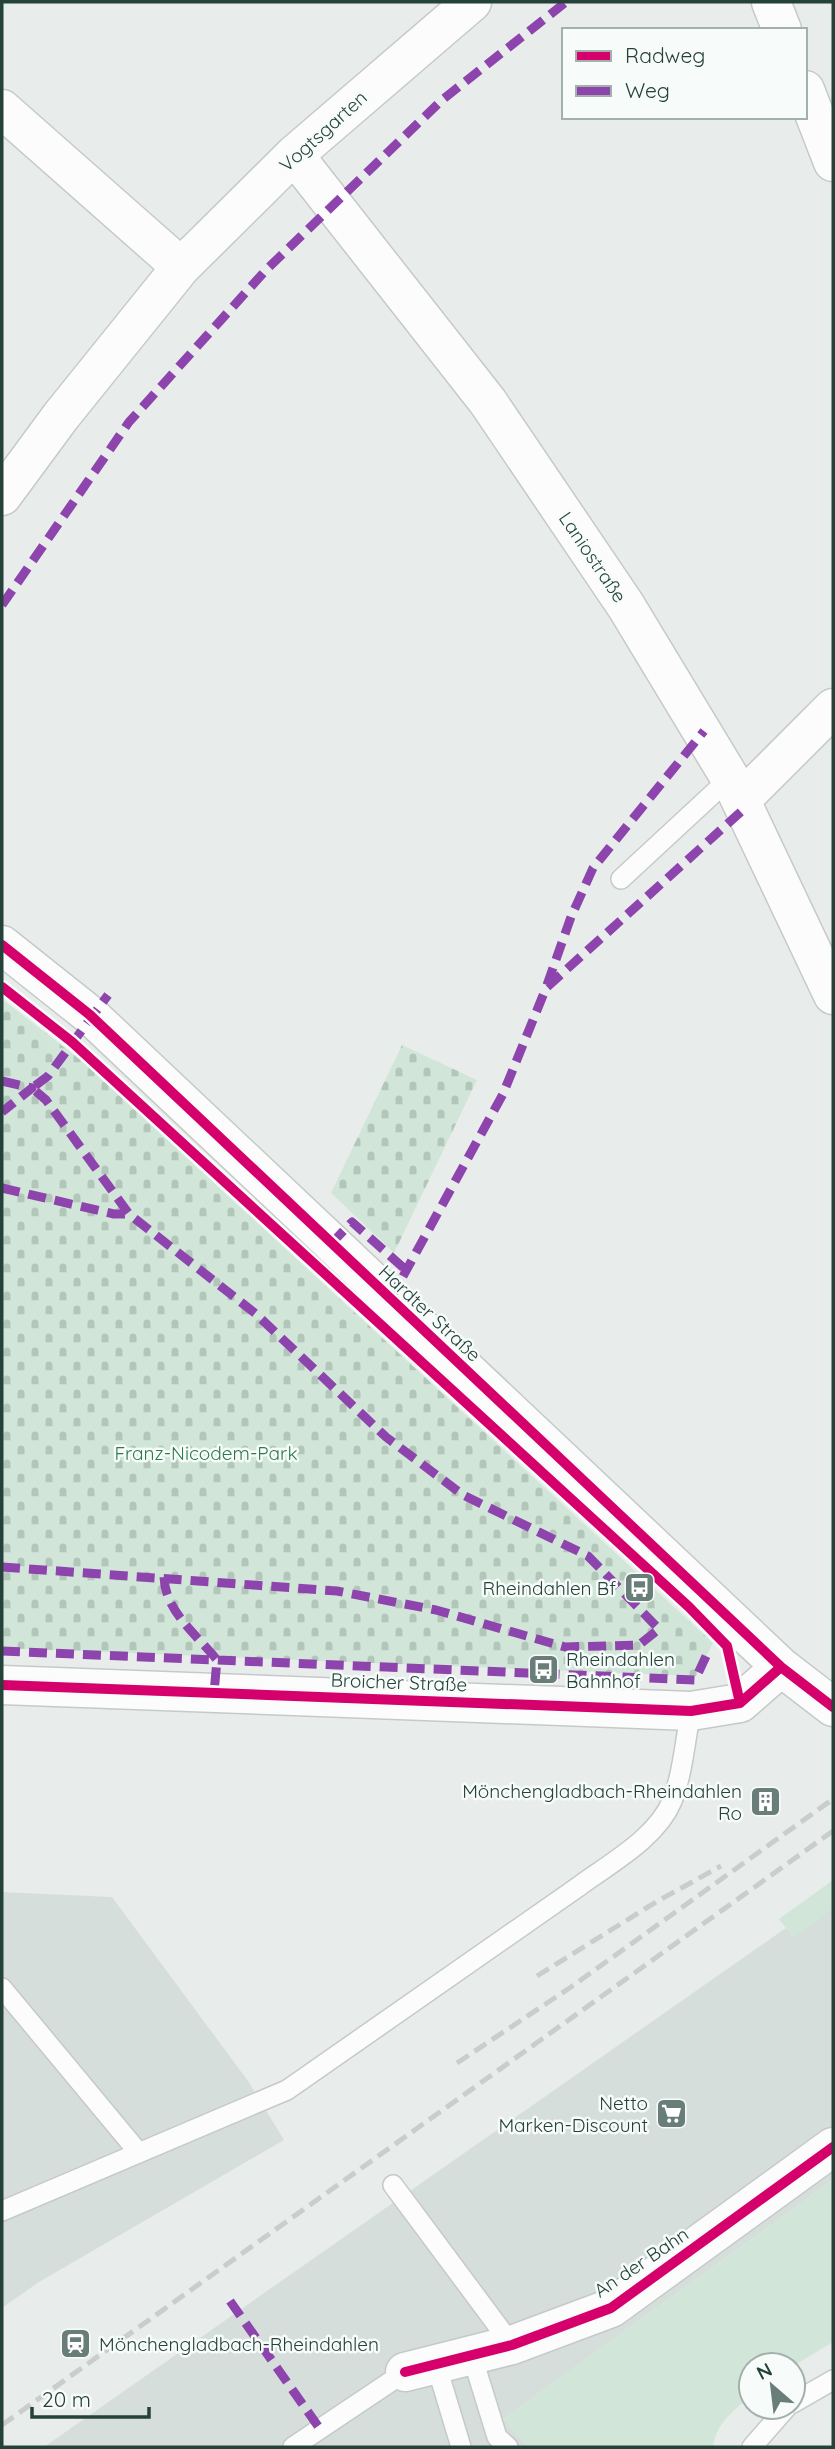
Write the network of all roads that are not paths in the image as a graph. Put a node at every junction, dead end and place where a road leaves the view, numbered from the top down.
1 (472, 2) edge
2 (771, 2) edge
3 (781, 28) edge
4 (807, 95) edge
5 (2, 109) edge
6 (294, 155) junction
7 (833, 162) edge
8 (181, 267) junction
9 (2, 496) edge
10 (833, 708) edge
11 (736, 789) junction
12 (621, 879) dead end
13 (2, 945) edge
14 (833, 995) edge
15 (781, 1667) junction
16 (2, 1685) edge
17 (833, 1707) edge
18 (691, 1711) junction
19 (2, 1988) edge
20 (833, 2147) edge
21 (139, 2152) junction
22 (393, 2185) dead end
23 (2, 2211) edge
24 (512, 2346) junction
25 (438, 2364) junction
26 (833, 2381) edge
27 (807, 2395) edge
28 (775, 2421) edge
29 (293, 2447) edge
30 (461, 2447) edge
31 (508, 2447) edge
32 (752, 2447) edge

1 - 6 street, Vogtsgarten
2 - 3 street
4 - 7 street
5 - 8 street
6 - 8 street, Vogtsgarten
6 - 11 street, Laniostraße
8 - 9 street, Vogtsgarten
10 - 11 street
11 - 12 lane
11 - 14 street, Laniostraße
13 - 15 street, Hardter Straße
15 - 17 street, Hardter Straße
15 - 18 street, Broicher Straße
16 - 18 street, Broicher Straße
18 - 21 lane
19 - 21 lane
20 - 24 street, An der Bahn
21 - 23 lane
22 - 24 lane
24 - 25 street, An der Bahn
25 - 29 lane, An der Bahn
25 - 30 lane
25 - 31 lane
26 - 27 lane
28 - 32 lane

